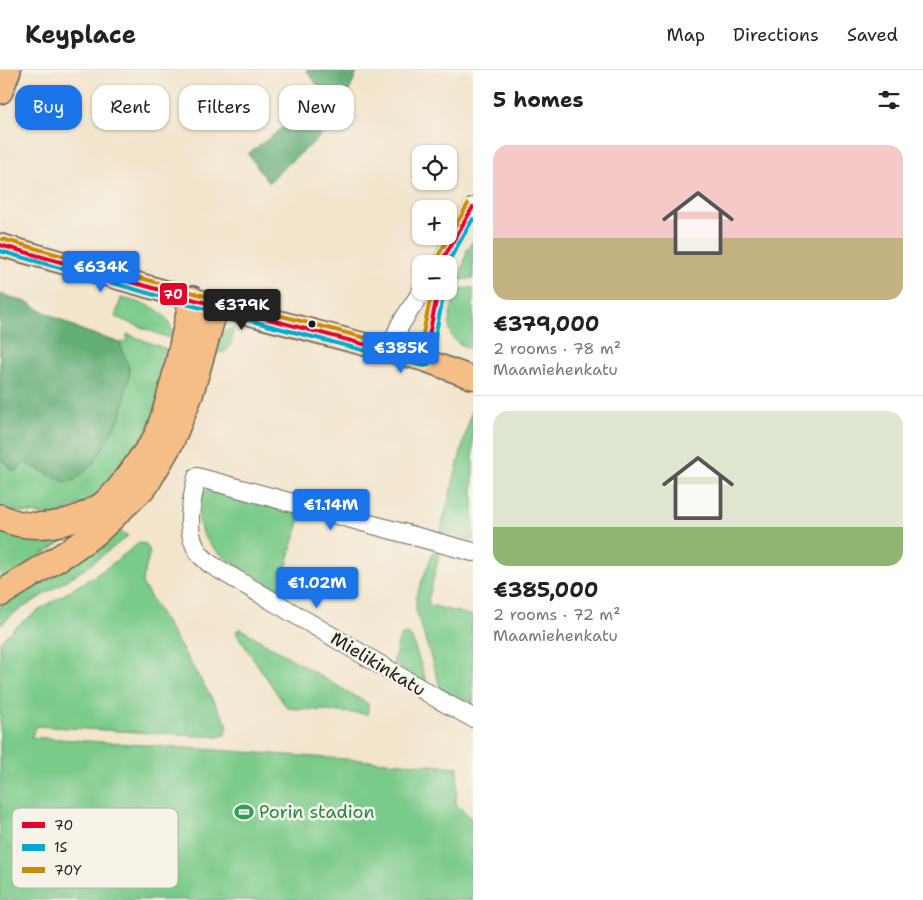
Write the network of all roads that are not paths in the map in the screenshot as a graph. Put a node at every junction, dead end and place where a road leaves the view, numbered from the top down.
1 (8, 70) edge
2 (0, 91) edge
3 (473, 207) edge
4 (0, 245) edge
5 (446, 255) edge
6 (192, 299) junction
7 (416, 300) edge
8 (436, 300) edge
9 (216, 305) junction
10 (389, 351) junction
11 (424, 360) junction
12 (473, 378) edge
13 (0, 518) edge
14 (473, 552) edge
15 (0, 594) edge
16 (473, 718) edge

1 - 2 highway
3 - 5 street
4 - 6 main road
6 - 9 main road
6 - 13 highway
7 - 10 street
8 - 11 street
9 - 10 main road
9 - 15 highway
10 - 11 main road
11 - 12 main road
14 - 16 street, Mielikinkatu

